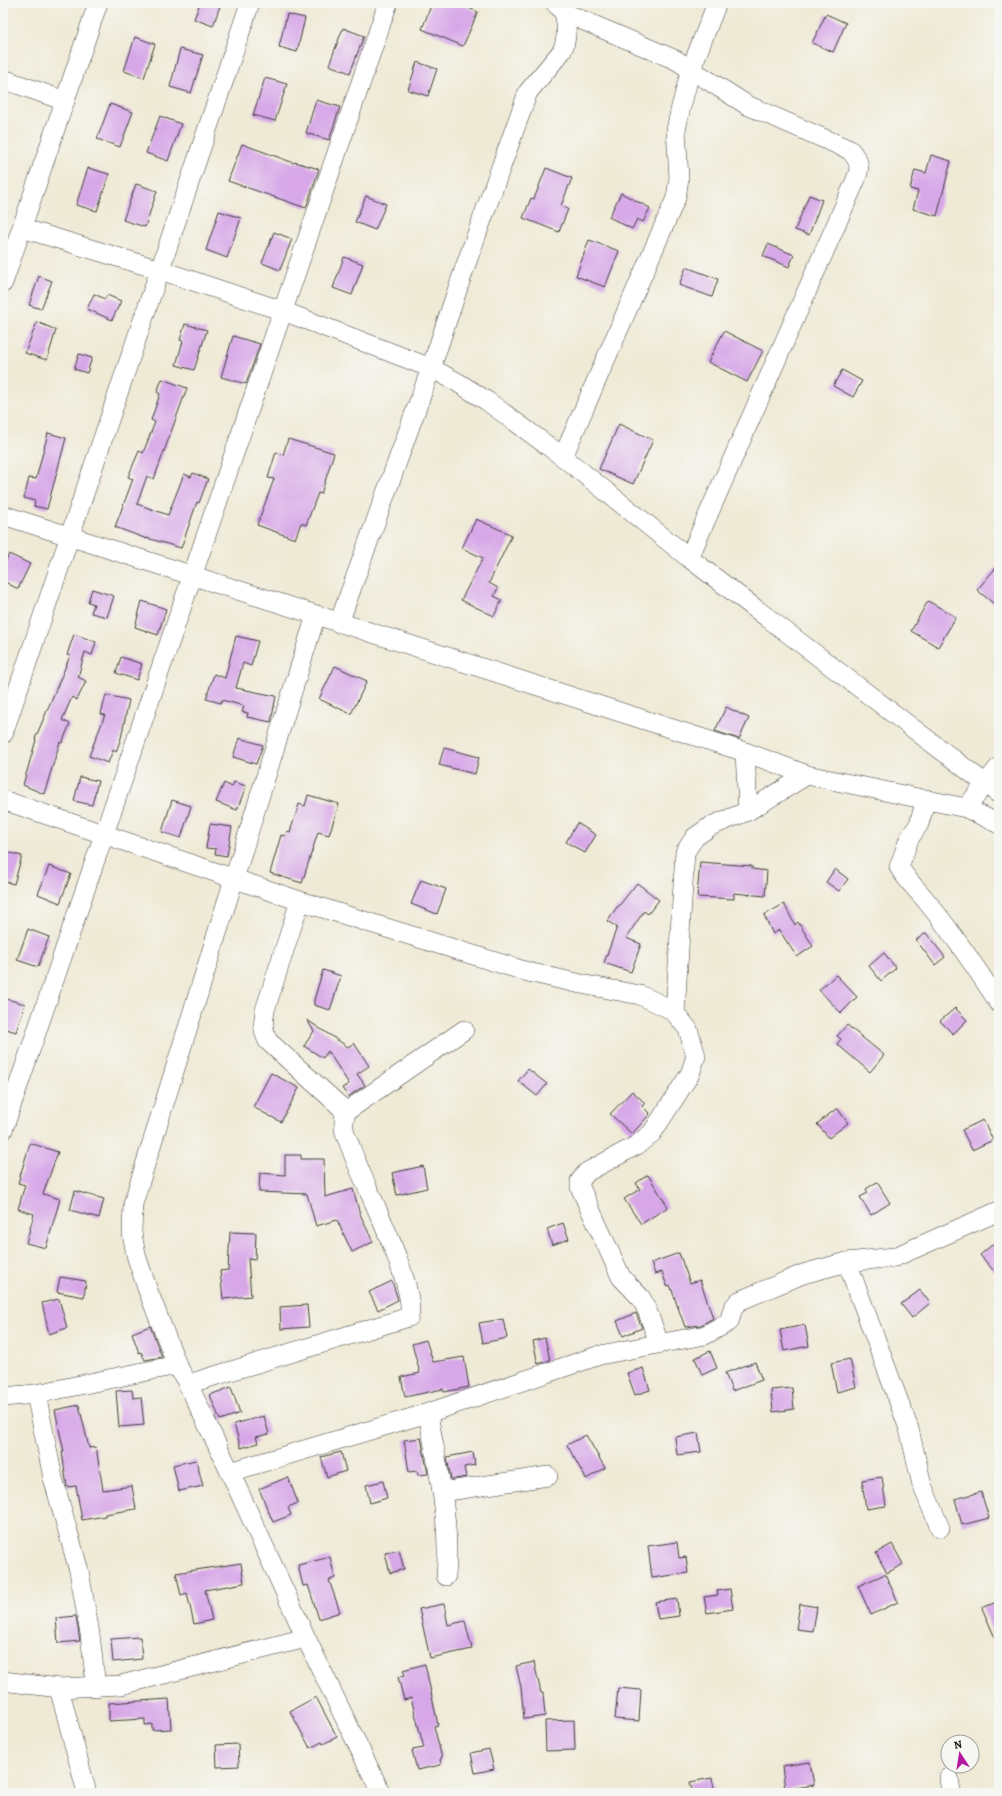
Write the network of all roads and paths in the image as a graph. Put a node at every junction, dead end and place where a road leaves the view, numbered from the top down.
1 (98, 3) edge
2 (250, 3) edge
3 (388, 3) edge
4 (717, 3) edge
5 (559, 7) edge
6 (691, 69) junction
7 (3, 79) edge
8 (65, 100) junction
9 (22, 228) junction
10 (160, 270) junction
11 (3, 283) edge
12 (283, 312) junction
13 (432, 368) junction
14 (563, 457) junction
15 (3, 515) edge
16 (70, 536) junction
17 (689, 558) junction
18 (192, 575) junction
19 (316, 615) junction
20 (339, 623) junction
21 (3, 734) edge
22 (745, 752) junction
23 (999, 767) edge
24 (807, 775) junction
25 (992, 788) edge
26 (926, 799) junction
27 (3, 800) edge
28 (966, 808) junction
29 (748, 810) junction
30 (999, 824) edge
31 (104, 835) junction
32 (233, 878) junction
33 (300, 901) junction
34 (999, 1003) edge
35 (675, 1013) junction
36 (464, 1030) dead end
37 (344, 1113) junction
38 (3, 1130) edge
39 (999, 1211) edge
40 (847, 1262) junction
41 (659, 1342) junction
42 (177, 1365) junction
43 (188, 1384) junction
44 (36, 1394) junction
45 (3, 1397) edge
46 (428, 1413) junction
47 (230, 1472) junction
48 (548, 1476) dead end
49 (442, 1492) junction
50 (940, 1528) dead end
51 (446, 1576) dead end
52 (306, 1638) junction
53 (3, 1681) edge
54 (96, 1687) junction
55 (59, 1688) junction
56 (87, 1793) edge
57 (381, 1793) edge

1 - 8 street
2 - 10 street
3 - 12 street
4 - 6 street
5 - 6 street
5 - 13 street
6 - 14 street
6 - 17 street
7 - 8 street
8 - 9 street
9 - 10 street
9 - 11 street
10 - 12 street
10 - 16 street
12 - 13 street
12 - 18 street
13 - 14 street
13 - 20 street
14 - 17 street
15 - 16 street
16 - 18 street
16 - 21 street
17 - 25 street
18 - 19 street
18 - 31 street
19 - 20 street
19 - 32 street
20 - 22 street
22 - 24 street
22 - 29 street
23 - 25 street
24 - 26 street
24 - 29 street
25 - 28 street
26 - 28 street
26 - 34 street
27 - 31 street
28 - 30 street
29 - 35 street
31 - 32 street
31 - 38 street
32 - 33 street
32 - 42 street
33 - 35 street
33 - 37 street
35 - 41 street
36 - 37 street
37 - 43 street
39 - 40 street
40 - 41 street
40 - 50 street
41 - 46 street
42 - 43 street
42 - 44 street
43 - 47 street
44 - 45 street
44 - 54 street
46 - 47 street
46 - 49 street
47 - 52 street
48 - 49 street
49 - 51 street
52 - 54 street
52 - 57 street
53 - 55 street
54 - 55 street
55 - 56 street

